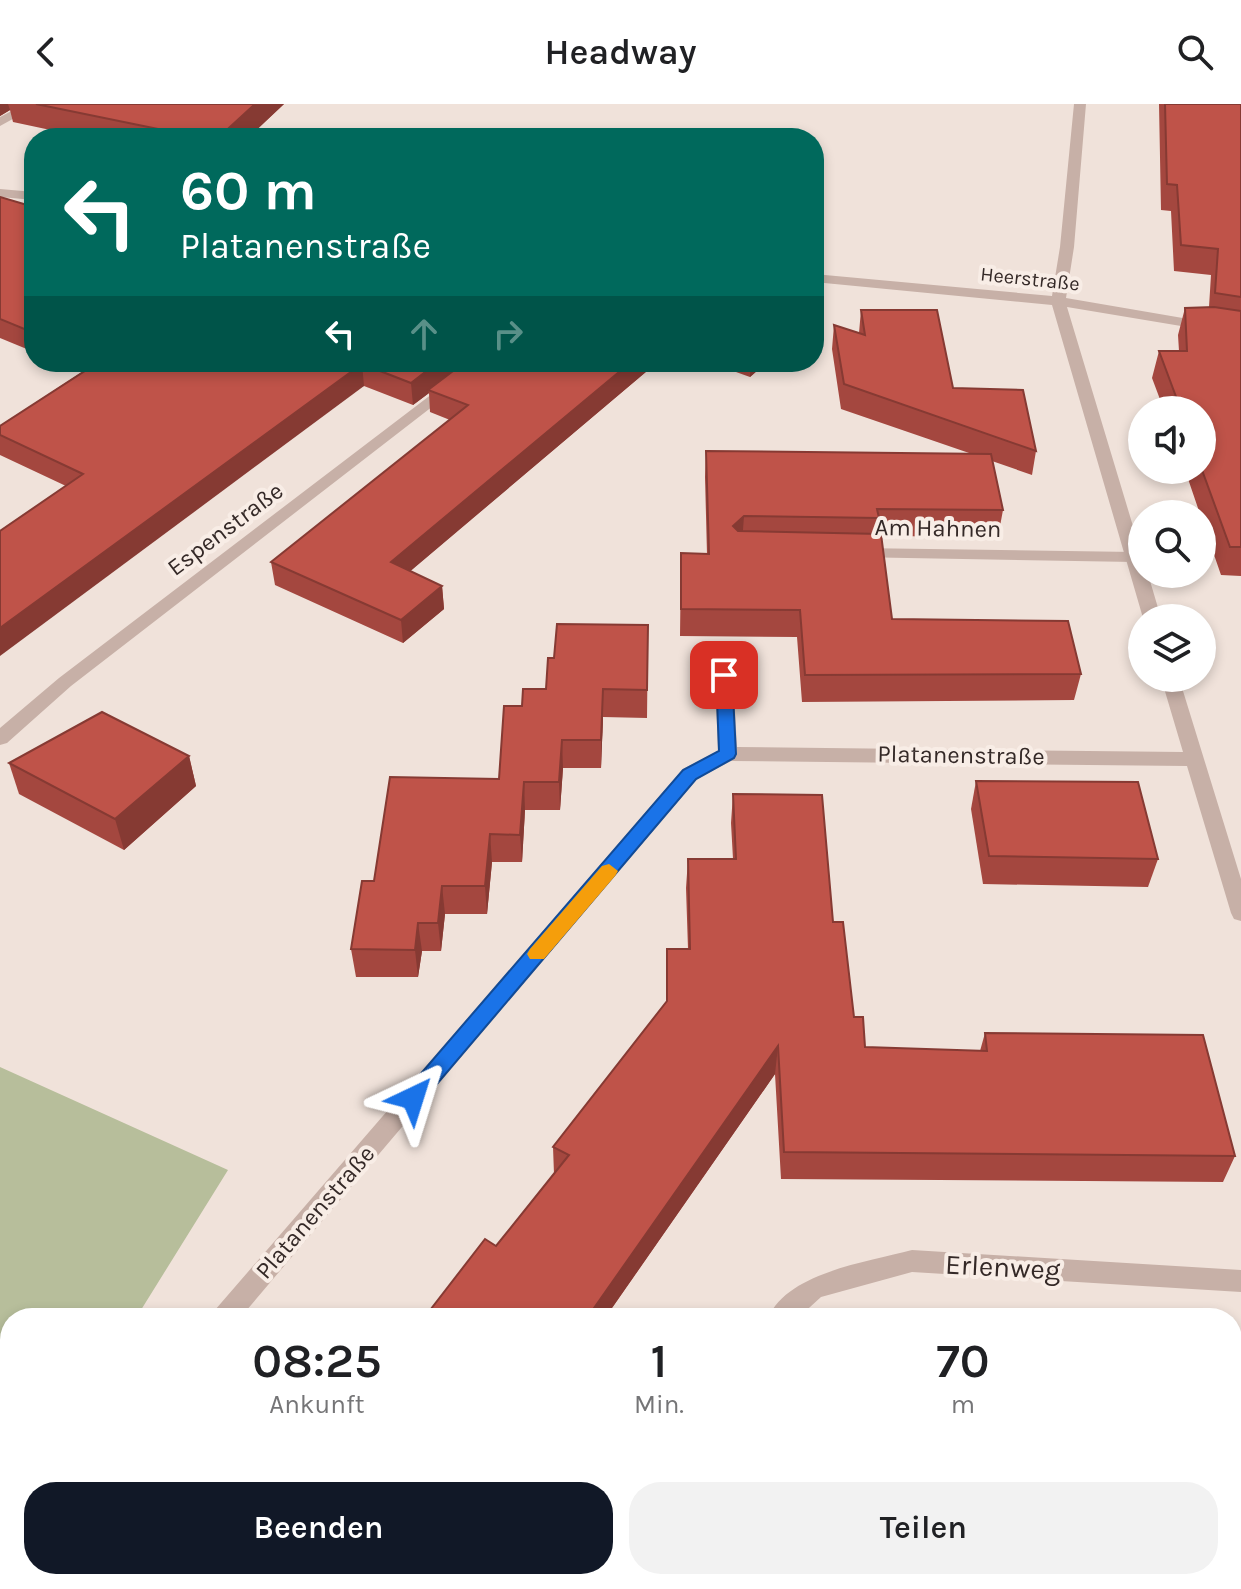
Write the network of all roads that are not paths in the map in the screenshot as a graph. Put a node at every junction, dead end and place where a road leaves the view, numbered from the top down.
1 (34, 104) edge
2 (1080, 104) edge
3 (0, 122) edge
4 (0, 193) edge
5 (24, 195) edge
6 (824, 279) edge
7 (1058, 301) junction
8 (1241, 332) edge
9 (470, 372) edge
10 (1128, 537) edge
11 (836, 553) edge
12 (1128, 557) edge
13 (724, 675) dead end
14 (1174, 692) edge
15 (0, 738) edge
16 (728, 754) junction
17 (1194, 759) junction
18 (1241, 913) edge
19 (1241, 1281) edge
20 (233, 1308) edge
21 (791, 1308) edge

1 - 3 street
2 - 7 street
4 - 5 street
6 - 7 street, Heerstraße
7 - 8 street, Heerstraße
7 - 10 street
9 - 15 street, Espenstraße
11 - 12 street, Am Hahnen
13 - 16 street
14 - 17 street
16 - 17 street, Platanenstraße
16 - 20 street, Platanenstraße
17 - 18 street
19 - 21 street, Erlenweg

